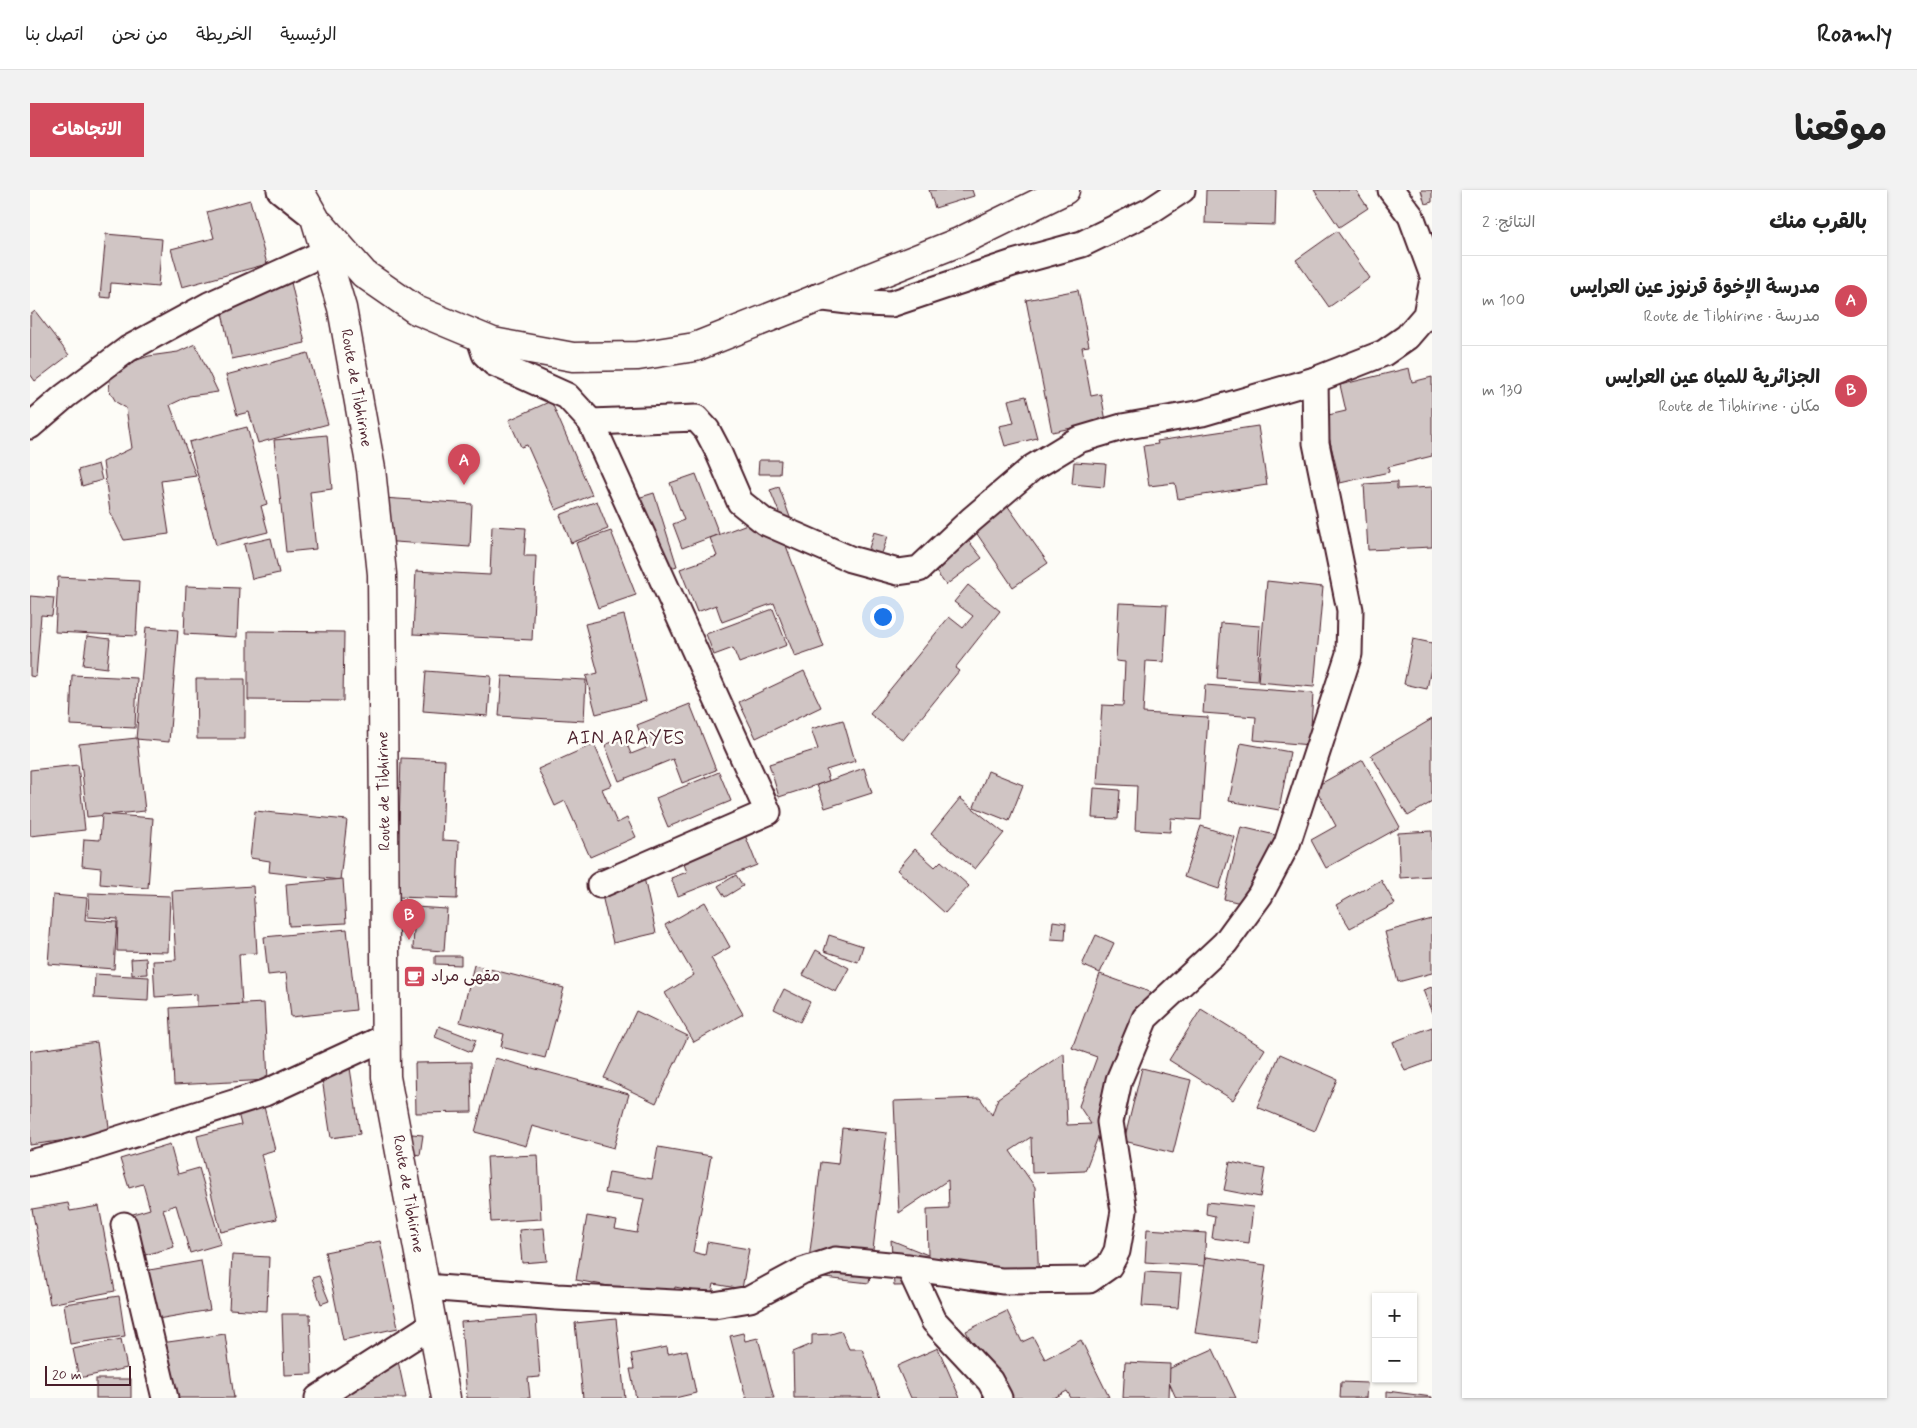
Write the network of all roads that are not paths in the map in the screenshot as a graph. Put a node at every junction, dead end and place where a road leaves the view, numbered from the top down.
1 (280, 190) edge
2 (299, 190) edge
3 (1065, 190) edge
4 (1182, 190) edge
5 (1390, 190) edge
6 (315, 218) junction
7 (326, 252) junction
8 (1432, 273) edge
9 (1432, 284) edge
10 (816, 297) junction
11 (479, 336) junction
12 (1315, 380) junction
13 (591, 422) junction
14 (30, 426) edge
15 (600, 885) dead end
16 (386, 1037) junction
17 (30, 1163) edge
18 (124, 1225) dead end
19 (909, 1267) junction
20 (425, 1287) junction
21 (432, 1325) junction
22 (165, 1398) edge
23 (318, 1398) edge
24 (446, 1398) edge
25 (999, 1398) edge

1 - 6 street
2 - 6 street, Route de Tibhirine
3 - 10 street
4 - 10 street
5 - 8 street
6 - 7 street, Route de Tibhirine
6 - 11 street
7 - 14 street
7 - 16 street, Route de Tibhirine
9 - 12 street
10 - 11 street
11 - 13 street
12 - 13 street
12 - 19 street
13 - 15 street
16 - 17 street
16 - 20 street, Route de Tibhirine
18 - 22 street
19 - 20 street
19 - 25 street
20 - 21 street, Route de Tibhirine
21 - 23 street
21 - 24 street, Route de Tibhirine

